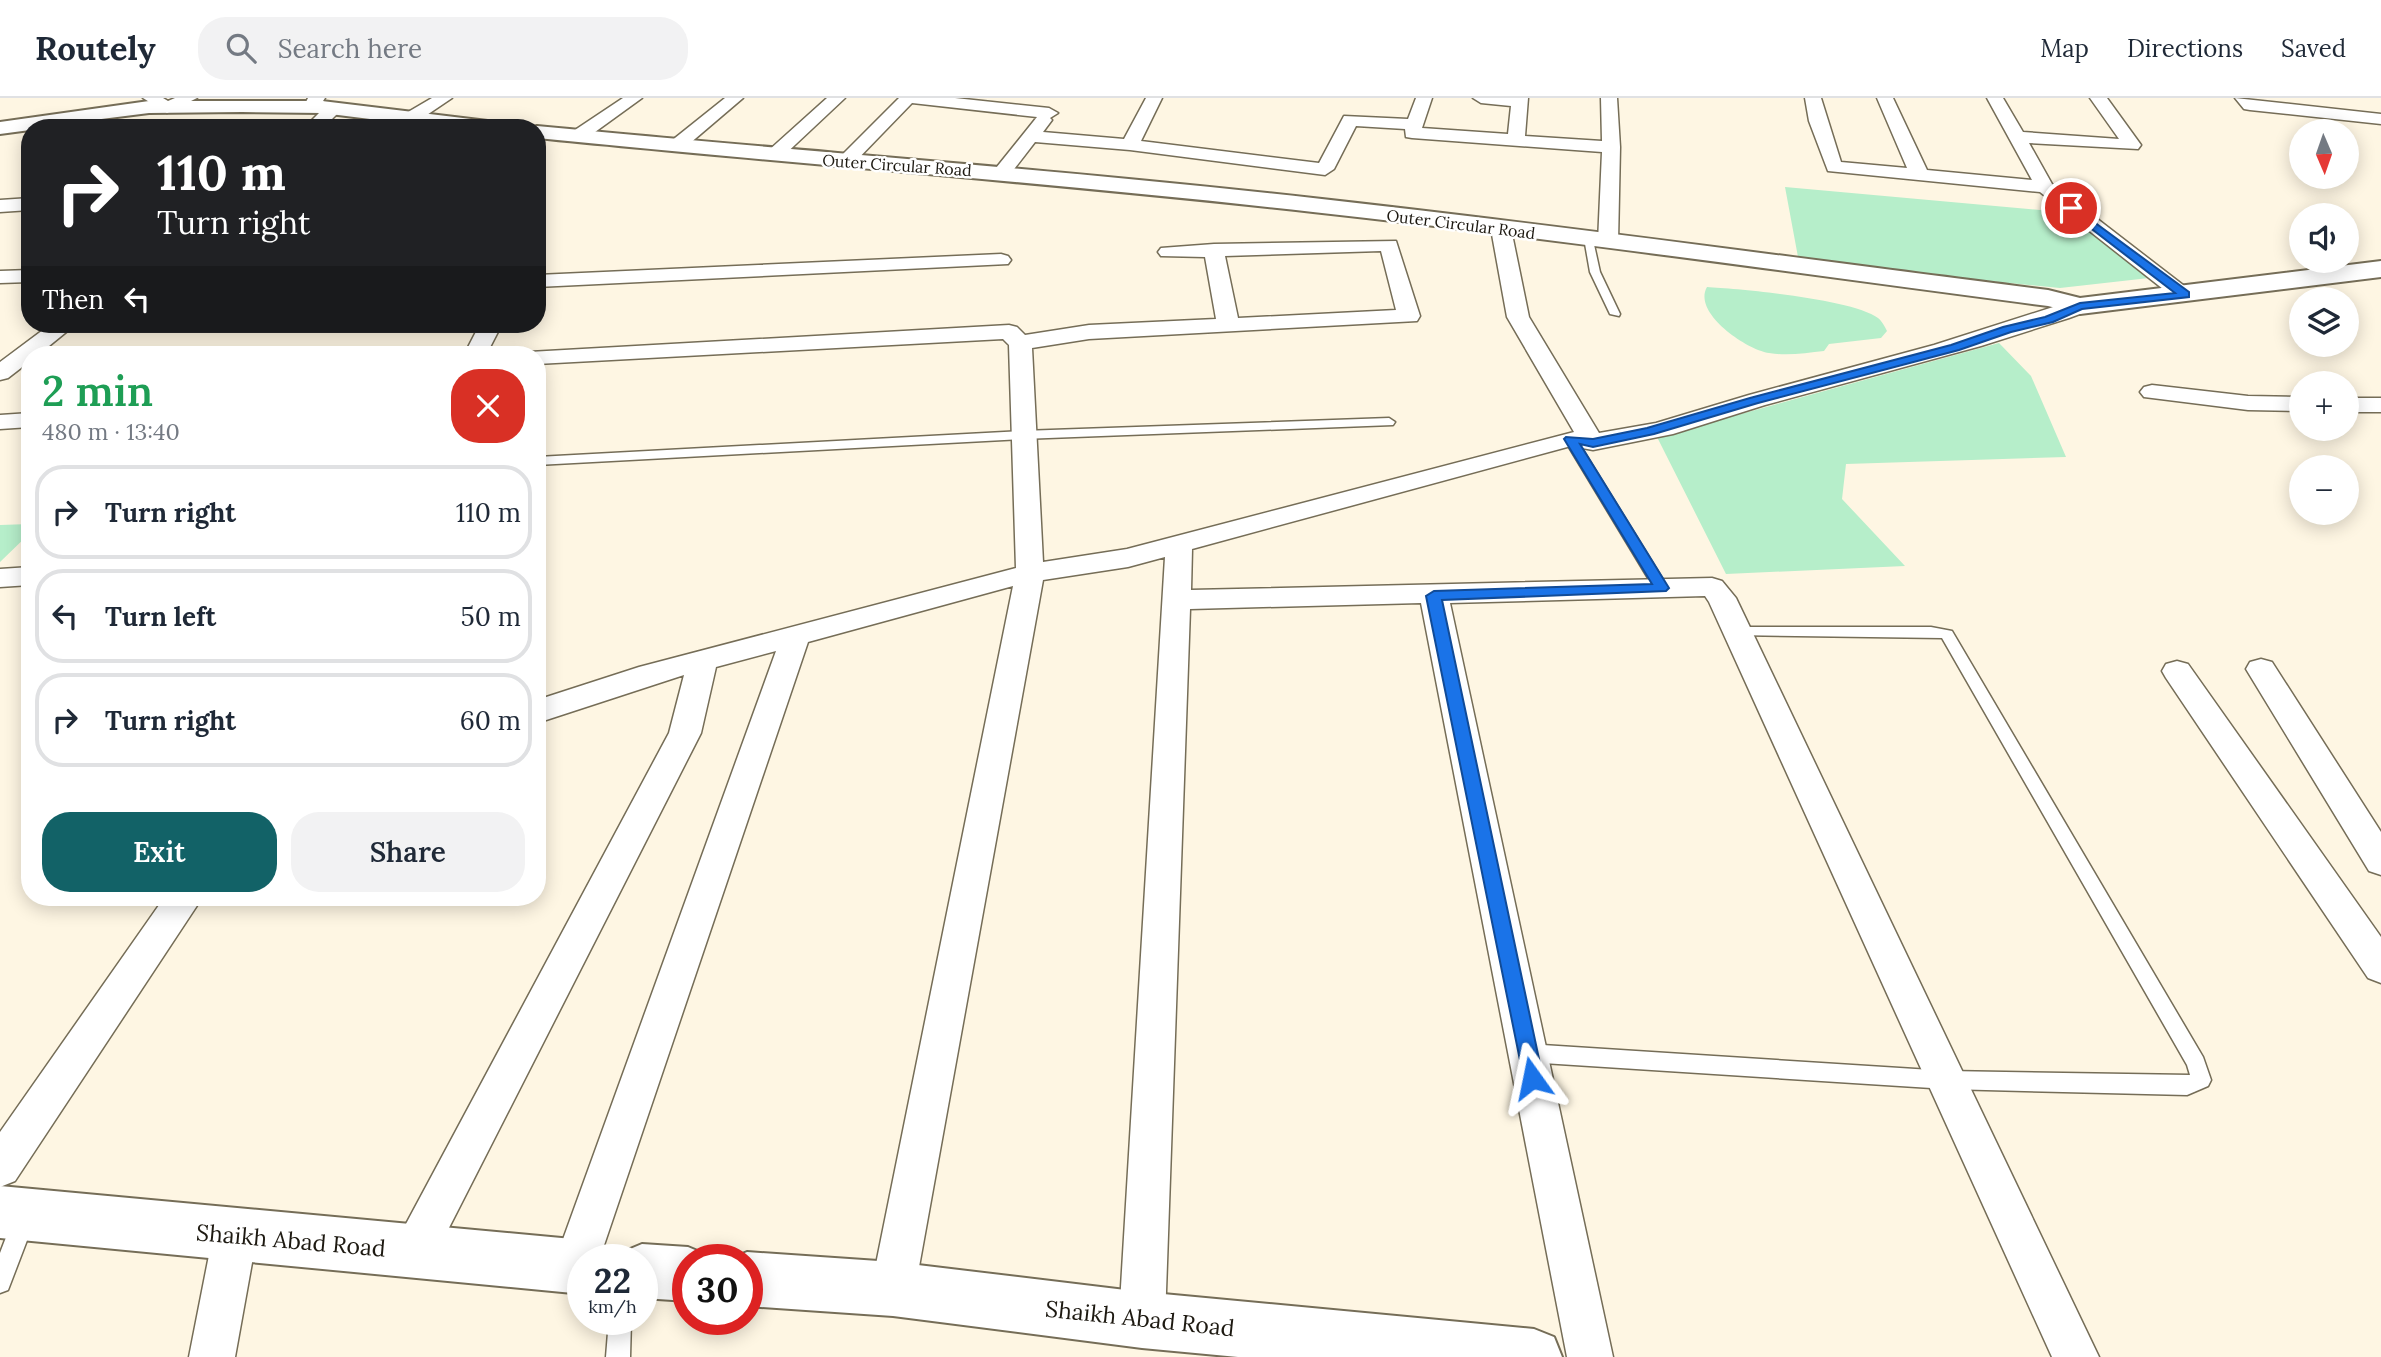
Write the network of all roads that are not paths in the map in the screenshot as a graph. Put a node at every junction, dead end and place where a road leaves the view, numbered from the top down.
1 (188, 98) edge
2 (444, 98) edge
3 (634, 98) edge
4 (735, 98) edge
5 (837, 98) edge
6 (908, 98) edge
7 (1154, 98) edge
8 (1424, 98) edge
9 (1481, 98) edge
10 (1609, 98) edge
11 (1813, 98) edge
12 (1885, 98) edge
13 (1994, 98) edge
14 (2098, 98) edge
15 (2243, 98) edge
16 (2339, 98) edge
17 (1520, 100) edge
18 (965, 101) edge
19 (159, 103) edge
20 (319, 103) edge
21 (1053, 105) edge
22 (2359, 117) junction
23 (64, 119) edge
24 (323, 119) edge
25 (409, 119) joint
26 (2381, 119) edge
27 (21, 125) edge
28 (1415, 125) junction
29 (0, 128) edge
30 (546, 133) edge
31 (578, 136) junction
32 (1030, 136) junction
33 (2017, 137) junction
34 (1516, 140) junction
35 (1130, 145) junction
36 (676, 146) junction
37 (1611, 147) junction
38 (774, 155) junction
39 (845, 162) junction
40 (1001, 173) junction
41 (1920, 176) junction
42 (2045, 187) junction
43 (21, 205) edge
44 (0, 206) edge
45 (1501, 229) junction
46 (1598, 241) junction
47 (1214, 250) junction
48 (1168, 252) dead end
49 (1001, 260) dead end
50 (2381, 269) edge
51 (21, 276) edge
52 (0, 277) edge
53 (546, 281) edge
54 (2185, 295) junction
55 (2080, 306) junction
56 (1615, 314) dead end
57 (1228, 325) junction
58 (53, 333) edge
59 (1020, 343) junction
60 (35, 346) edge
61 (21, 356) edge
62 (546, 357) edge
63 (0, 372) edge
64 (2152, 392) dead end
65 (2289, 404) edge
66 (2359, 405) edge
67 (2381, 405) edge
68 (21, 421) edge
69 (0, 422) edge
70 (1389, 422) dead end
71 (1022, 435) junction
72 (1582, 441) junction
73 (546, 461) edge
74 (1179, 545) junction
75 (1030, 573) junction
76 (21, 577) edge
77 (0, 578) edge
78 (1661, 588) junction
79 (1434, 596) junction
80 (1176, 600) junction
81 (1738, 632) junction
82 (796, 635) junction
83 (703, 660) junction
84 (2261, 669) dead end
85 (2177, 671) dead end
86 (546, 709) edge
87 (2381, 861) edge
88 (179, 906) edge
89 (2381, 967) edge
90 (1527, 1053) junction
91 (1947, 1080) junction
92 (0, 1167) edge
93 (13, 1213) edge
94 (234, 1235) junction
95 (587, 1244) edge
96 (414, 1252) junction
97 (567, 1266) edge
98 (763, 1280) edge
99 (0, 1282) edge
100 (893, 1289) junction
101 (1142, 1320) junction
102 (619, 1335) edge
103 (1411, 1351) edge
104 (212, 1357) edge
105 (618, 1357) edge
106 (1534, 1357) edge
107 (1590, 1357) edge
108 (2076, 1357) edge

1 - 19 street
2 - 25 street
3 - 31 street
4 - 36 street
5 - 38 street
6 - 18 street
6 - 39 street
7 - 35 street
8 - 28 street
9 - 17 street
10 - 37 street
11 - 41 street
12 - 41 street
13 - 33 street
14 - 33 street
15 - 22 street
16 - 22 street
17 - 34 street
18 - 21 street
19 - 20 main road
19 - 23 main road
20 - 24 street
20 - 25 main road
21 - 32 street
22 - 26 street
27 - 29 main road
28 - 34 street
28 - 35 street
30 - 31 main road, Outer Circular Road
31 - 36 main road, Outer Circular Road
32 - 35 street
32 - 40 street
33 - 42 street
34 - 37 street
36 - 38 main road, Outer Circular Road
37 - 46 street
38 - 39 main road, Outer Circular Road
39 - 40 main road, Outer Circular Road
40 - 45 main road, Outer Circular Road
41 - 42 street
42 - 54 street
43 - 44 street
45 - 46 main road, Outer Circular Road
45 - 72 street
46 - 55 main road, Outer Circular Road
46 - 56 lane
47 - 48 street
47 - 57 street
47 - 57 street
49 - 53 street
50 - 54 main road, Outer Circular Road
51 - 52 street
54 - 55 main road, Outer Circular Road
55 - 72 street
57 - 59 street
58 - 60 street
59 - 62 street
59 - 71 street
61 - 63 street
64 - 65 street
66 - 67 street
68 - 69 street
70 - 71 lane
71 - 73 lane
71 - 75 street
72 - 74 street
72 - 78 lane
74 - 75 street
74 - 80 street
75 - 82 street
75 - 100 street
76 - 77 street
78 - 79 street
78 - 81 street
79 - 80 street
79 - 90 street
80 - 101 street
81 - 91 street
81 - 91 lane
82 - 83 street
82 - 95 street
83 - 86 street
83 - 96 street
84 - 87 street
85 - 89 street
88 - 92 street
90 - 91 lane
90 - 107 street
91 - 108 street
93 - 94 main road, Shaikh Abad Road
93 - 99 lane
94 - 96 main road, Shaikh Abad Road
94 - 104 street
96 - 97 main road, Shaikh Abad Road
98 - 100 main road, Shaikh Abad Road
100 - 101 main road, Shaikh Abad Road
101 - 103 main road, Shaikh Abad Road
102 - 105 lane
103 - 106 main road, Shaikh Abad Road

